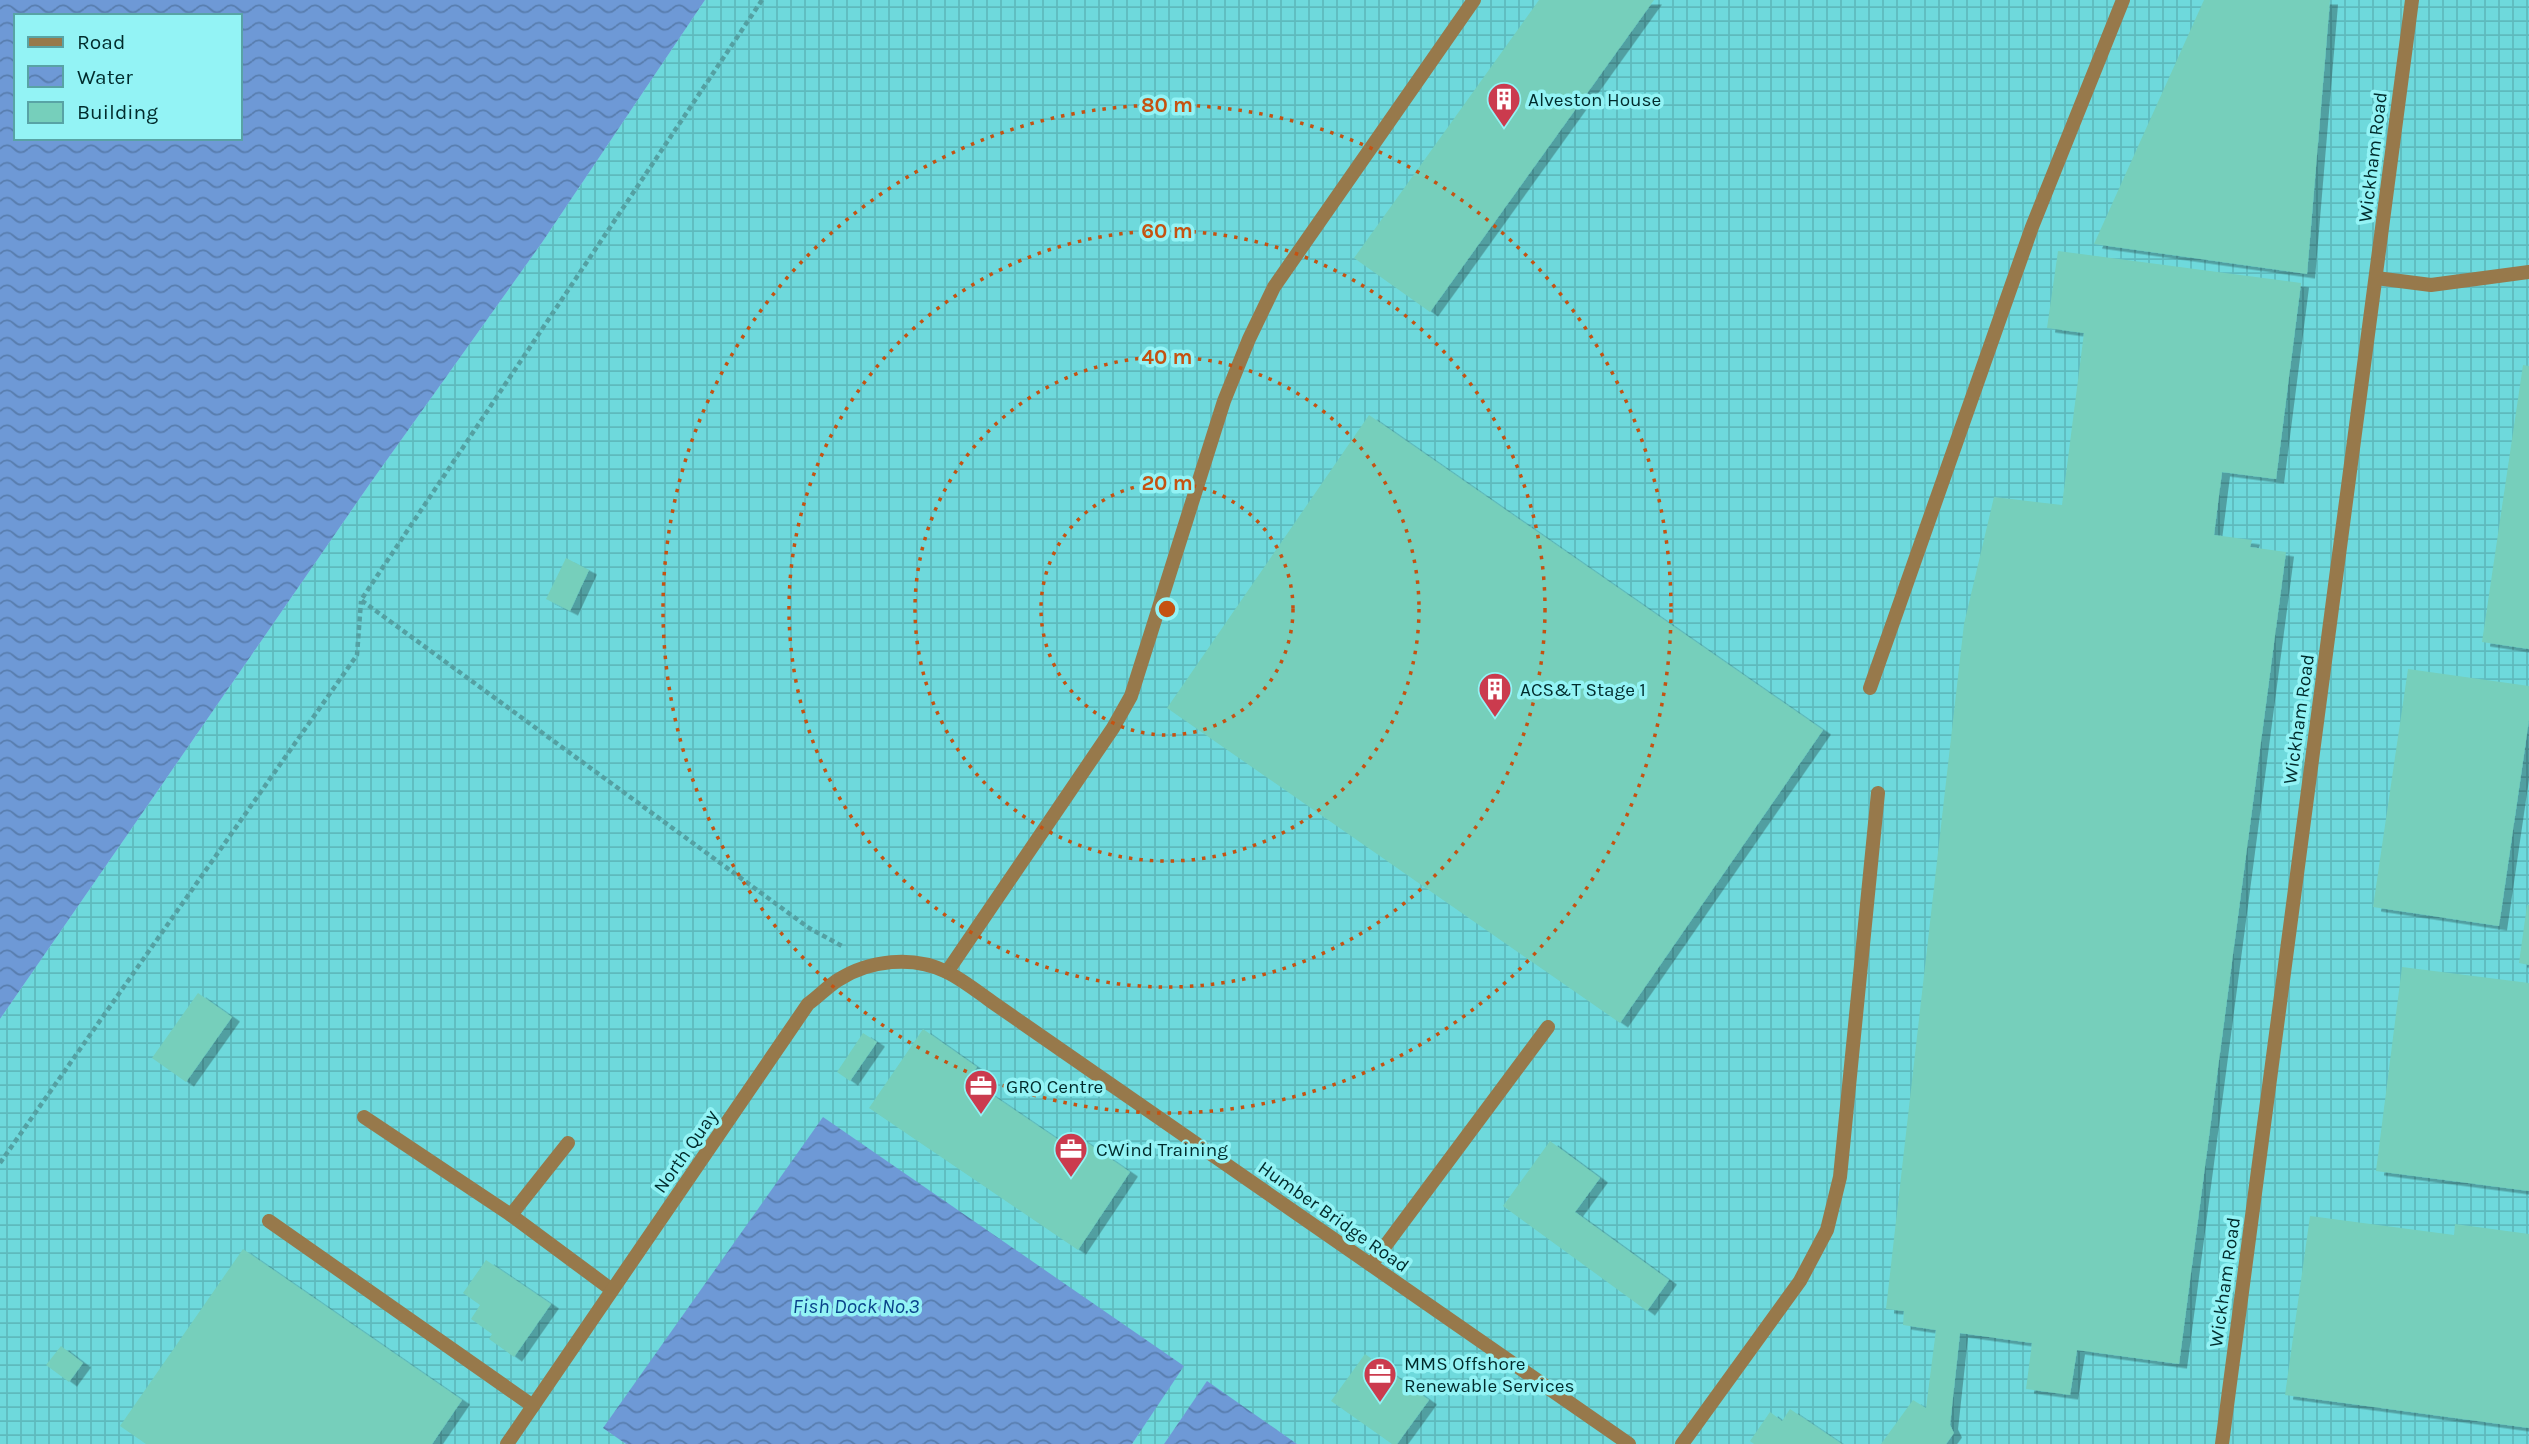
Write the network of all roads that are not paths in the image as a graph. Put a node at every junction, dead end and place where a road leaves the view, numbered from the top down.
1 (1474, 0) edge
2 (2123, 0) edge
3 (2412, 0) edge
4 (2529, 272) edge
5 (2376, 278) junction
6 (1870, 688) dead end
7 (1878, 793) dead end
8 (947, 972) junction
9 (1548, 1027) dead end
10 (364, 1117) dead end
11 (568, 1143) dead end
12 (511, 1215) junction
13 (269, 1220) dead end
14 (1371, 1265) junction
15 (611, 1290) junction
16 (533, 1406) junction
17 (507, 1444) edge
18 (1629, 1444) edge
19 (1682, 1444) edge
20 (2222, 1444) edge

1 - 8 street
2 - 6 street
3 - 5 street, Wickham Road
4 - 5 street
5 - 20 street, Wickham Road
7 - 19 street
8 - 14 street, Humber Bridge Road
8 - 15 street, North Quay
9 - 14 street
10 - 12 street
11 - 12 street
12 - 15 street
13 - 16 street
14 - 18 street, Humber Bridge Road
15 - 16 street, North Quay
16 - 17 street, North Quay

